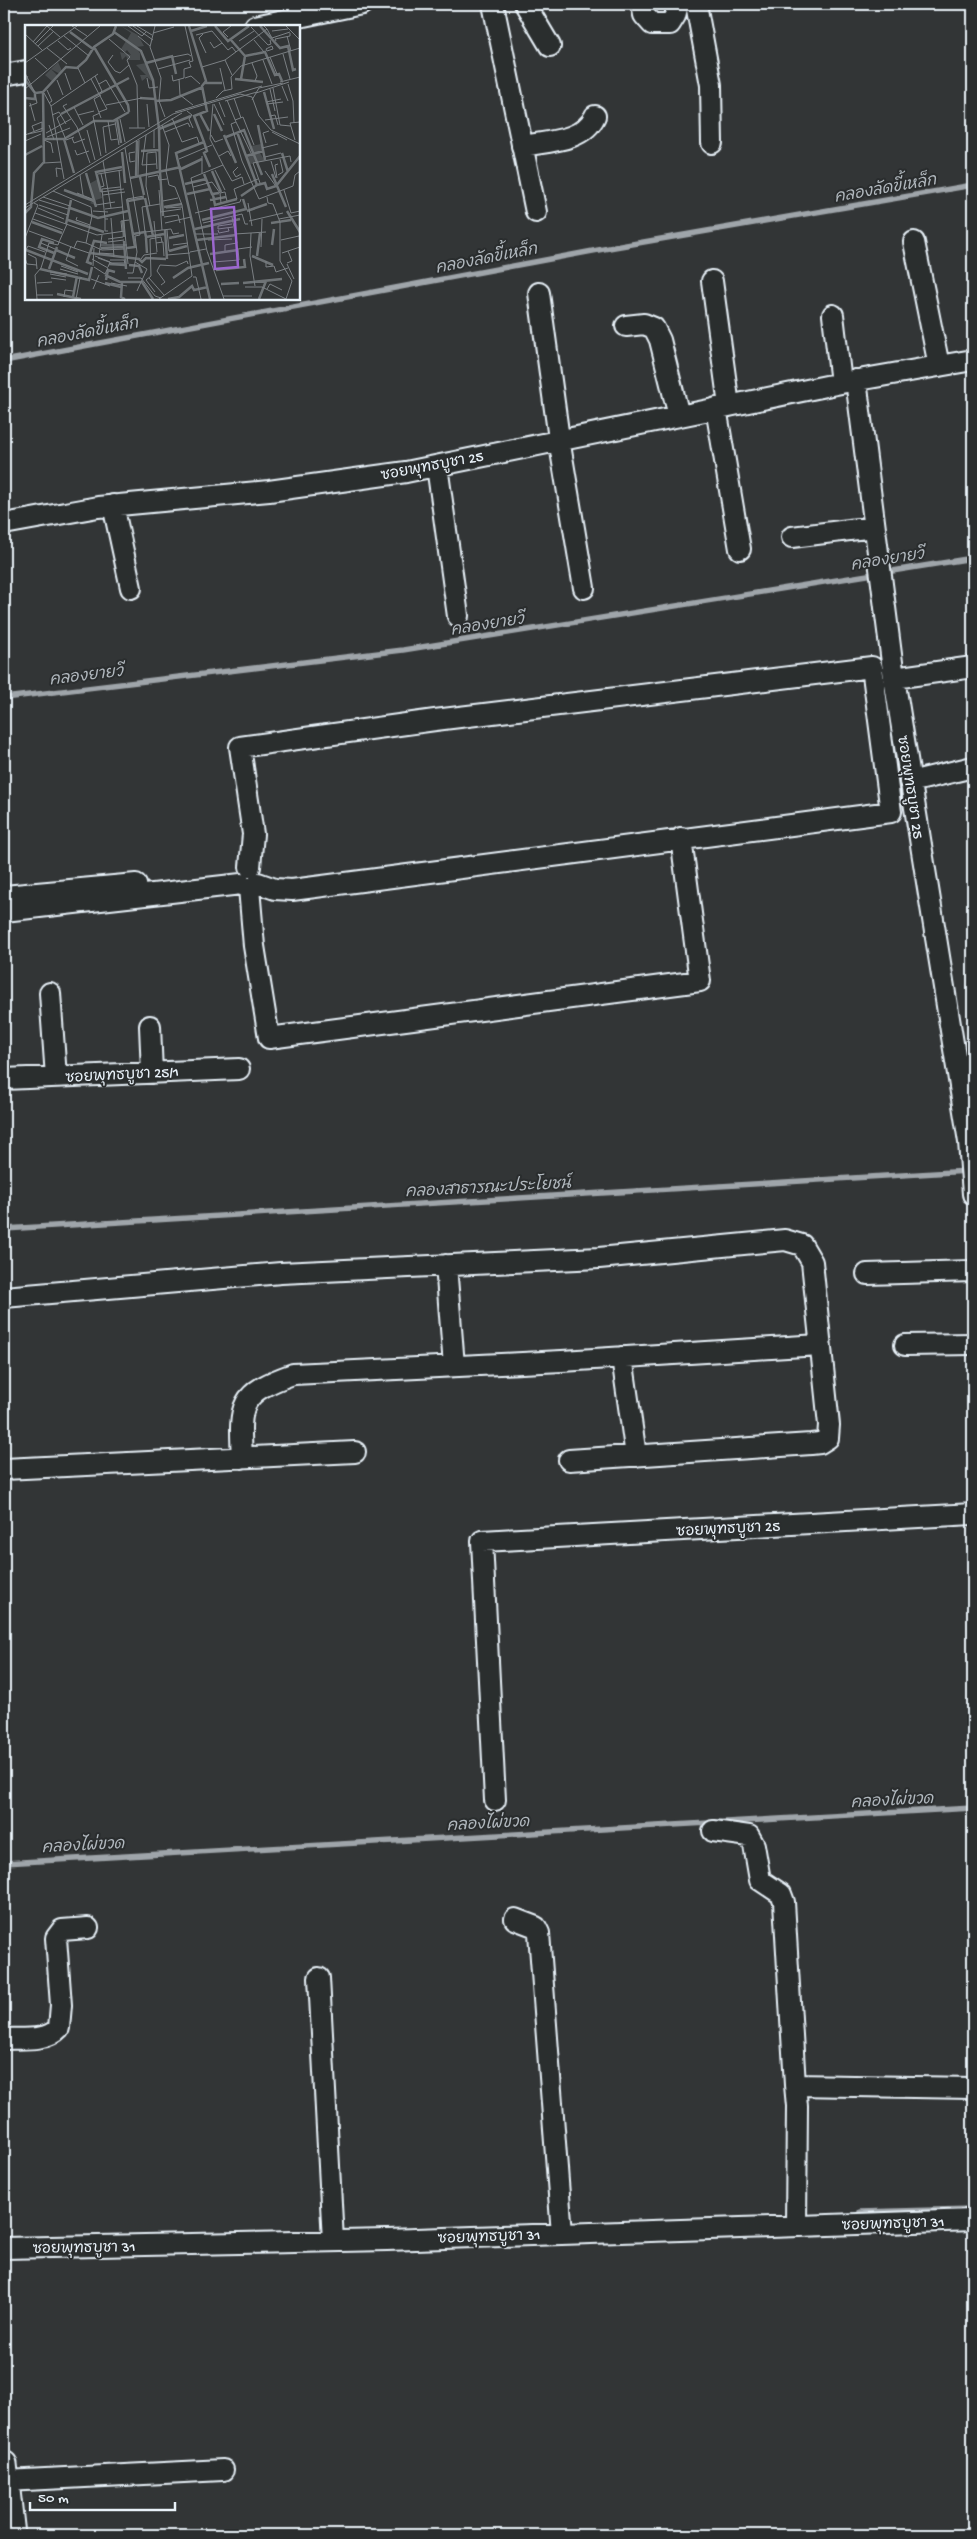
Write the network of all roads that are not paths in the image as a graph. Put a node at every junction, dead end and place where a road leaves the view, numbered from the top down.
1 (362, 4) edge
2 (493, 4) edge
3 (525, 4) edge
4 (642, 4) edge
5 (678, 4) edge
6 (696, 4) edge
7 (260, 25) edge
8 (550, 46) dead end
9 (25, 71) edge
10 (4, 76) edge
11 (595, 116) dead end
12 (712, 143) dead end
13 (522, 146) junction
14 (536, 212) dead end
15 (914, 242) dead end
16 (712, 280) dead end
17 (539, 293) dead end
18 (833, 315) dead end
19 (626, 326) dead end
20 (973, 360) edge
21 (939, 366) junction
22 (849, 381) junction
23 (722, 407) junction
24 (679, 416) junction
25 (559, 439) junction
26 (436, 466) junction
27 (113, 505) junction
28 (4, 524) edge
29 (874, 527) junction
30 (792, 537) dead end
31 (740, 549) dead end
32 (131, 588) dead end
33 (584, 588) dead end
34 (458, 616) dead end
35 (973, 667) edge
36 (894, 678) junction
37 (973, 767) edge
38 (910, 782) junction
39 (681, 838) junction
40 (248, 879) junction
41 (4, 896) edge
42 (4, 911) edge
43 (50, 993) dead end
44 (150, 1026) dead end
45 (239, 1069) dead end
46 (152, 1072) junction
47 (56, 1077) junction
48 (4, 1079) edge
49 (971, 1142) edge
50 (973, 1194) edge
51 (446, 1265) junction
52 (973, 1271) edge
53 (867, 1274) dead end
54 (4, 1297) edge
55 (973, 1344) edge
56 (819, 1345) junction
57 (904, 1345) dead end
58 (622, 1357) junction
59 (454, 1366) junction
60 (355, 1452) dead end
61 (636, 1456) junction
62 (242, 1458) junction
63 (569, 1460) dead end
64 (4, 1469) edge
65 (973, 1514) edge
66 (495, 1800) dead end
67 (713, 1831) dead end
68 (515, 1919) dead end
69 (88, 1928) dead end
70 (318, 1978) dead end
71 (4, 2039) edge
72 (795, 2085) junction
73 (973, 2088) edge
74 (973, 2220) edge
75 (796, 2226) junction
76 (562, 2234) junction
77 (332, 2241) junction
78 (4, 2248) edge
79 (223, 2470) dead end
80 (5, 2483) edge
81 (12, 2535) edge

1 - 7 street
2 - 13 street
3 - 8 street
4 - 5 street
6 - 12 street
9 - 10 street
11 - 13 street
13 - 14 street
15 - 21 street
16 - 23 street
17 - 25 street
18 - 22 street
19 - 24 street
20 - 21 street, ซอยพุทธบูชา 25
21 - 22 street, ซอยพุทธบูชา 25
22 - 23 street, ซอยพุทธบูชา 25
22 - 29 street, ซอยพุทธบูชา 25
23 - 24 street, ซอยพุทธบูชา 25
23 - 31 street
24 - 25 street, ซอยพุทธบูชา 25
25 - 26 street, ซอยพุทธบูชา 25
25 - 33 street
26 - 27 street, ซอยพุทธบูชา 25
26 - 34 street
27 - 28 street, ซอยพุทธบูชา 25
27 - 32 street
29 - 30 street
29 - 36 street, ซอยพุทธบูชา 25
35 - 36 street
36 - 38 street, ซอยพุทธบูชา 25
37 - 38 street
38 - 49 street, ซอยพุทธบูชา 25
39 - 40 street
39 - 40 street
39 - 40 street
40 - 41 street
40 - 42 street
43 - 47 street
44 - 46 street
45 - 46 street, ซอยพุทธบูชา 25/1
46 - 47 street, ซอยพุทธบูชา 25/1
47 - 48 street, ซอยพุทธบูชา 25/1
49 - 50 street, ซอยพุทธบูชา 25
51 - 54 street
51 - 56 street
51 - 59 street
52 - 53 street
55 - 57 street
56 - 58 street
56 - 61 street
58 - 59 street
58 - 61 street
59 - 62 street
60 - 62 street
61 - 63 street
62 - 64 street
65 - 66 street, ซอยพุทธบูชา 25
67 - 72 street
68 - 76 street
69 - 71 street
70 - 77 street
72 - 73 street
72 - 75 street
74 - 75 street, ซอยพุทธบูชา 31
75 - 76 street, ซอยพุทธบูชา 31
76 - 77 street, ซอยพุทธบูชา 31
77 - 78 street, ซอยพุทธบูชา 31
79 - 80 street
80 - 81 main road

